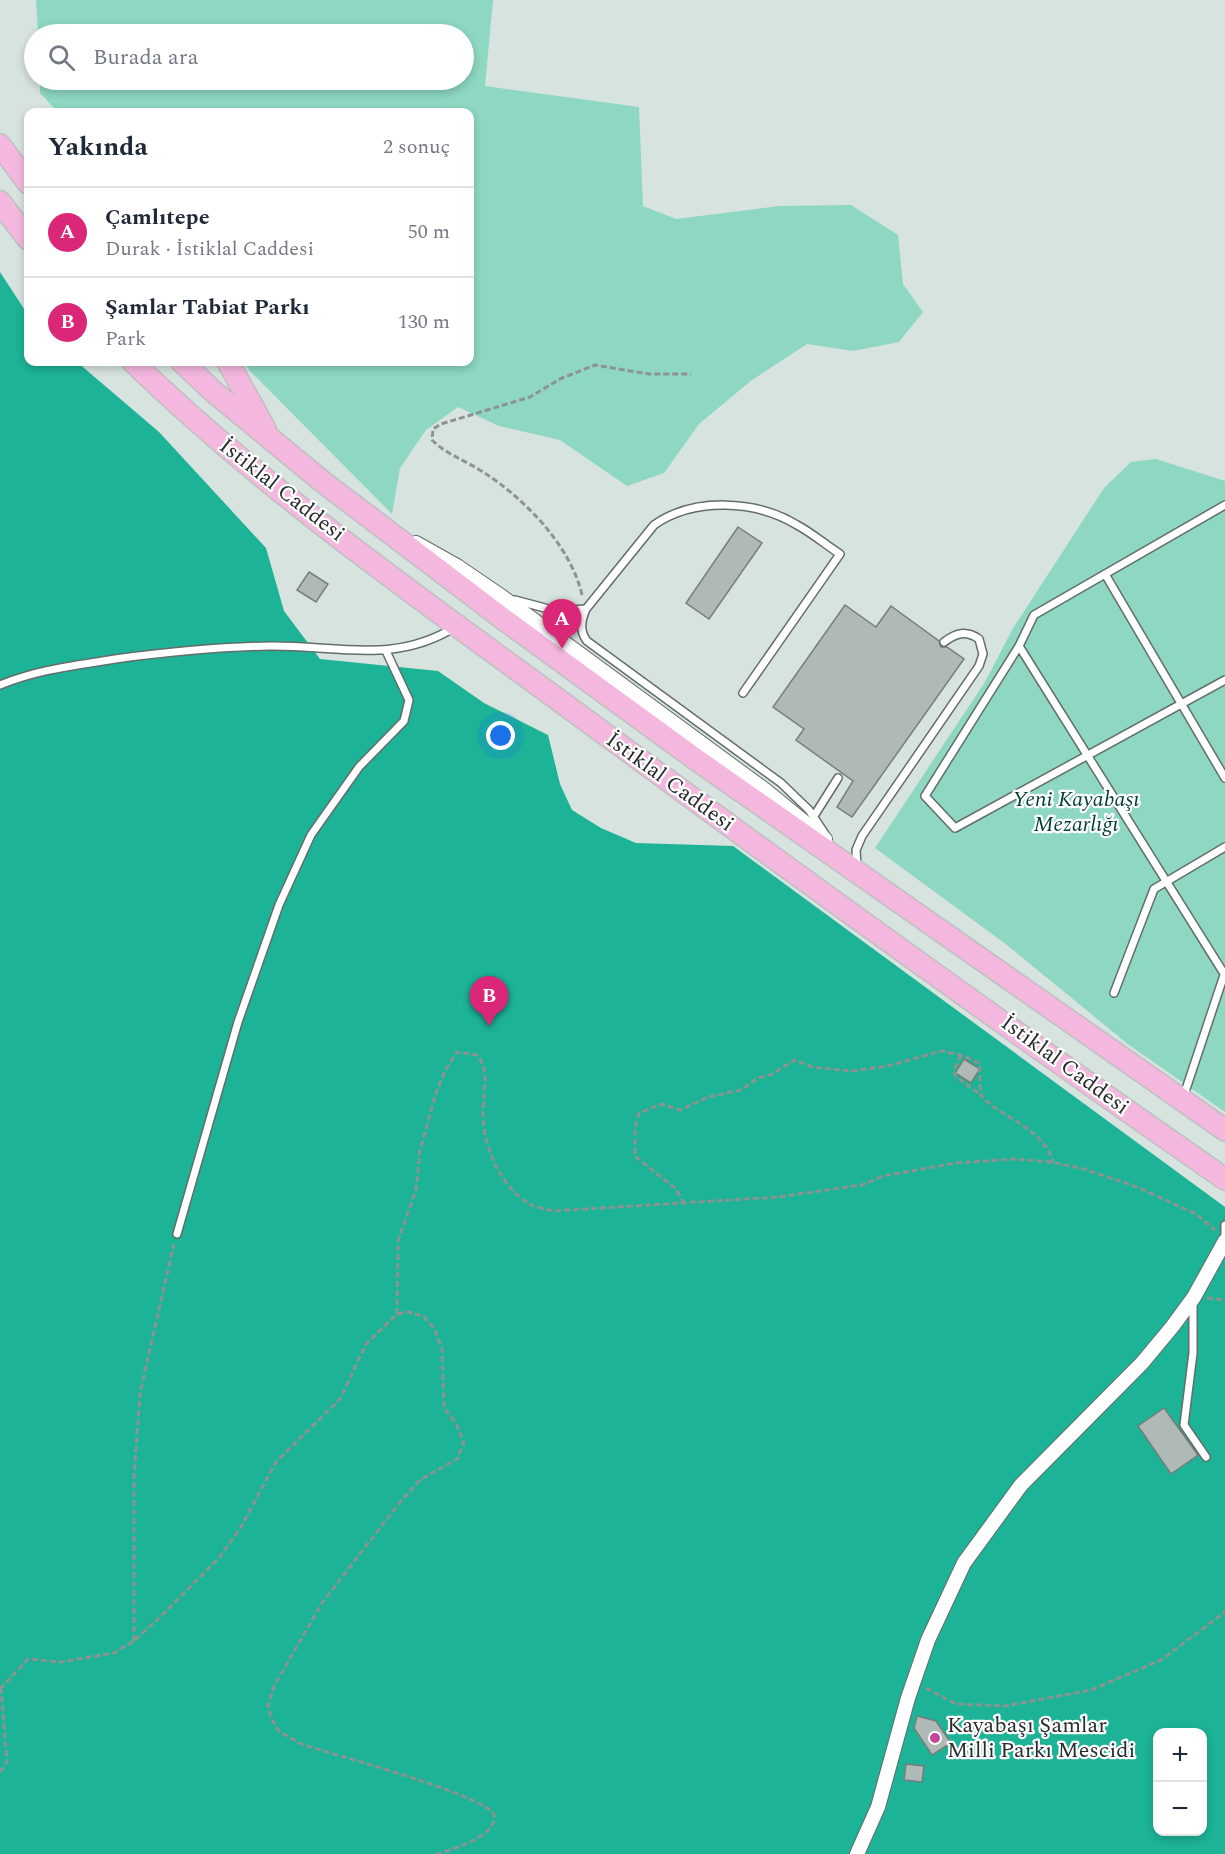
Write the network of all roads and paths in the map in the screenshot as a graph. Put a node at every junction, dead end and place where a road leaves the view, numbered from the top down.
1 (0, 145) edge
2 (24, 178) edge
3 (0, 202) edge
4 (24, 234) edge
5 (137, 366) edge
6 (186, 366) edge
7 (230, 366) edge
8 (691, 374) dead end
9 (269, 438) junction
10 (1225, 505) edge
11 (367, 515) junction
12 (1105, 574) junction
13 (501, 596) junction
14 (586, 609) junction
15 (458, 625) junction
16 (944, 642) dead end
17 (1019, 646) junction
18 (386, 651) junction
19 (1225, 680) edge
20 (0, 685) edge
21 (742, 693) dead end
22 (1181, 705) junction
23 (1088, 756) junction
24 (838, 778) dead end
25 (1225, 778) edge
26 (814, 816) junction
27 (831, 844) junction
28 (1225, 848) edge
29 (858, 873) junction
30 (1166, 882) junction
31 (1224, 972) edge
32 (1114, 993) dead end
33 (961, 1055) junction
34 (981, 1095) junction
35 (1183, 1100) junction
36 (1225, 1130) edge
37 (1053, 1162) junction
38 (1225, 1179) edge
39 (684, 1204) junction
40 (1225, 1225) edge
41 (177, 1234) joint
42 (1223, 1236) edge
43 (1194, 1297) junction
44 (398, 1314) junction
45 (1206, 1457) dead end
46 (1225, 1612) edge
47 (134, 1641) junction
48 (914, 1681) junction
49 (0, 1688) edge
50 (0, 1772) edge
51 (437, 1854) edge
52 (856, 1854) edge

1 - 2 main road
3 - 4 main road
5 - 15 main road, İstiklal Caddesi
6 - 9 main road, İstiklal Caddesi
7 - 9 main road
8 - 14 path
9 - 11 main road, İstiklal Caddesi
10 - 12 lane
11 - 13 street
11 - 29 main road, İstiklal Caddesi
12 - 17 lane
12 - 22 lane
13 - 14 lane
13 - 27 street
14 - 21 lane
14 - 26 lane
15 - 18 lane
15 - 38 main road, İstiklal Caddesi
16 - 29 lane
17 - 23 lane
17 - 23 lane
18 - 20 lane
18 - 41 lane
19 - 22 lane
22 - 23 lane
22 - 25 lane
23 - 30 lane
24 - 26 lane
26 - 27 lane
27 - 29 street
28 - 30 lane
29 - 35 main road, İstiklal Caddesi
30 - 31 lane
30 - 32 lane
31 - 35 lane
33 - 34 path
33 - 34 path
33 - 39 path
34 - 37 path
35 - 36 main road, İstiklal Caddesi
37 - 39 path
37 - 42 path
39 - 44 path
40 - 42 lane
41 - 47 path
42 - 43 street
43 - 45 lane
43 - 48 street
44 - 47 path
44 - 51 path
46 - 48 path
47 - 49 path
48 - 52 street
49 - 50 path

